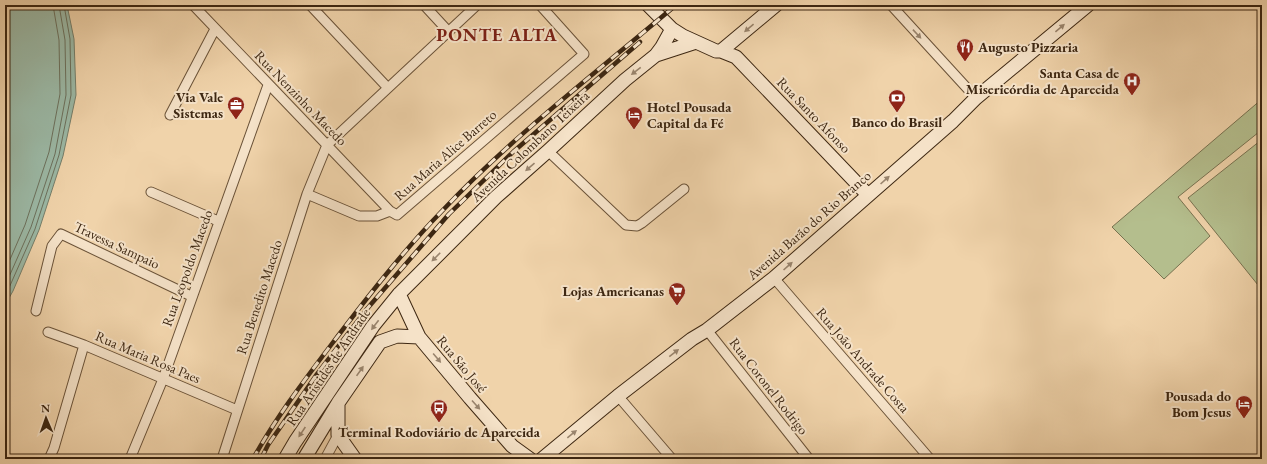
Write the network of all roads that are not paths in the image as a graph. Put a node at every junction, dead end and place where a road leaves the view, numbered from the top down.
1 (192, 5) edge
2 (310, 5) edge
3 (424, 5) edge
4 (477, 5) edge
5 (540, 5) edge
6 (648, 5) edge
7 (776, 5) edge
8 (891, 5) edge
9 (1088, 5) edge
10 (672, 28) junction
11 (215, 29) junction
12 (448, 32) junction
13 (696, 42) junction
14 (732, 42) junction
15 (721, 50) junction
16 (656, 55) junction
17 (736, 57) junction
18 (268, 85) junction
19 (388, 88) junction
20 (976, 98) junction
21 (170, 115) dead end
22 (327, 145) junction
23 (548, 151) junction
24 (684, 189) dead end
25 (151, 192) dead end
26 (307, 194) junction
27 (868, 195) junction
28 (390, 211) junction
29 (218, 221) junction
30 (774, 278) junction
31 (399, 294) junction
32 (192, 296) junction
33 (36, 311) dead end
34 (707, 330) junction
35 (48, 332) dead end
36 (419, 337) junction
37 (84, 345) junction
38 (163, 379) junction
39 (618, 396) junction
40 (338, 403) junction
41 (237, 410) junction
42 (338, 435) junction
43 (512, 446) junction
44 (49, 459) edge
45 (130, 459) edge
46 (222, 459) edge
47 (285, 459) edge
48 (304, 459) edge
49 (325, 459) edge
50 (355, 459) edge
51 (517, 459) edge
52 (530, 459) edge
53 (542, 459) edge
54 (672, 459) edge
55 (809, 459) edge
56 (930, 459) edge

1 - 11 street, Rua Nenzinho Macedo
2 - 19 street
3 - 12 street
4 - 12 street
5 - 28 street, Rua Maria Alice Barreto
6 - 10 main road, Rua Santo Afonso
7 -> 14 main road
8 -> 20 street
20 -> 9 main road, Avenida Barão do Rio Branco
10 - 13 main road, Rua Santo Afonso
10 - 16 main road
11 - 18 street, Rua Nenzinho Macedo
11 - 21 street
12 - 19 street
13 - 15 main road, Rua Santo Afonso
13 - 16 main road, Avenida Colombano Teixeira
14 - 15 main road
14 - 17 main road, Rua Santo Afonso
15 - 17 main road, Rua Santo Afonso
16 -> 23 main road, Avenida Colombano Teixeira
17 - 27 main road, Rua Santo Afonso
18 - 22 street, Rua Nenzinho Macedo
18 - 29 street, Rua Leopoldo Macedo
19 - 22 street
27 -> 20 main road, Avenida Barão do Rio Branco
22 - 26 street, Rua Benedito Macedo
22 - 28 street, Rua Nenzinho Macedo
23 - 24 street
23 -> 31 main road, Avenida Colombano Teixeira
25 - 29 street
26 - 28 street, Rua Maria Alice Barreto
26 - 41 street, Rua Benedito Macedo
30 -> 27 main road, Avenida Barão do Rio Branco
29 - 32 street, Rua Leopoldo Macedo
30 - 34 main road, Avenida Barão do Rio Branco
30 - 56 street, Rua João Andrade Costa
31 - 36 main road, Rua São José
31 -> 47 main road, Rua Aristides de Andrade
32 - 33 street, Travessa Sampaio
32 - 38 street, Rua Leopoldo Macedo
39 -> 34 main road, Avenida Barão do Rio Branco
34 - 55 street, Rua Coronel Rodrigo
35 - 37 street, Rua Maria Rosa Paes
40 -> 36 main road, Rua Aristides de Andrade
36 -> 43 main road, Rua São José
37 - 38 street, Rua Maria Rosa Paes
37 - 44 street
38 - 41 street, Rua Maria Rosa Paes
38 - 45 street, Rua Leopoldo Macedo
53 -> 39 main road, Avenida Barão do Rio Branco
39 - 54 street
40 - 42 main road
40 - 48 main road, Rua Aristides de Andrade
41 - 46 street, Rua Benedito Macedo
42 - 49 street
42 - 50 main road
43 - 51 main road, Rua São José
43 - 52 main road, Rua São José

